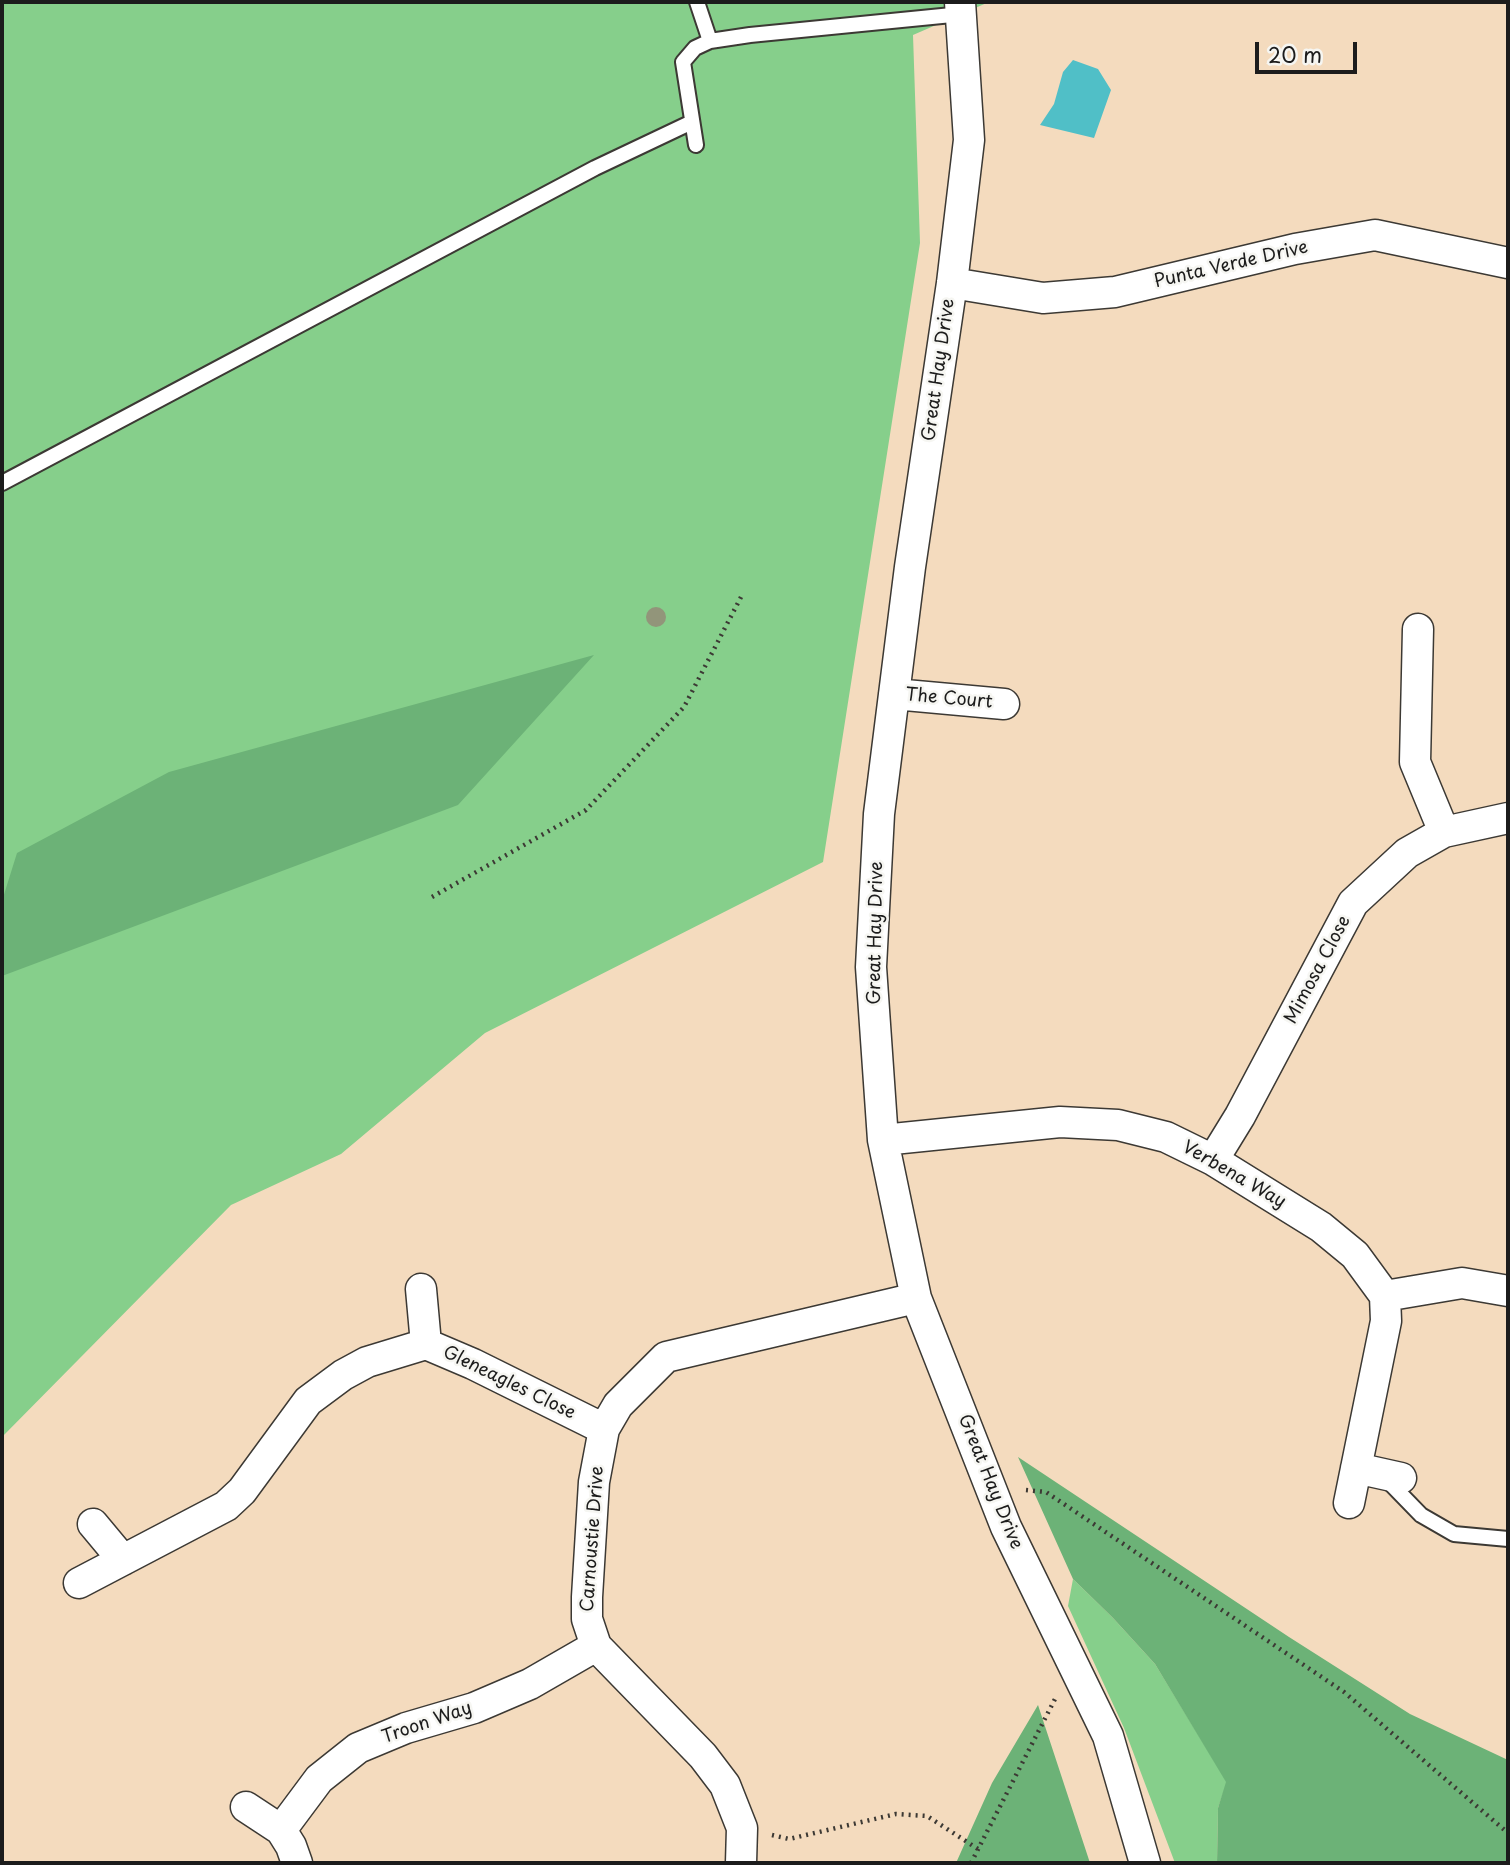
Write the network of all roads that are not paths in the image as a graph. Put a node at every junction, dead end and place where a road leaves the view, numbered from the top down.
1 (697, 2) edge
2 (961, 8) edge
3 (709, 41) junction
4 (692, 122) junction
5 (696, 145) dead end
6 (1508, 263) edge
7 (952, 283) junction
8 (2, 483) edge
9 (1418, 629) dead end
10 (894, 694) junction
11 (1004, 704) dead end
12 (1508, 818) edge
13 (1444, 832) junction
14 (883, 1139) junction
15 (1213, 1160) junction
16 (421, 1289) dead end
17 (1508, 1291) edge
18 (1385, 1296) junction
19 (916, 1298) junction
20 (426, 1344) junction
21 (604, 1429) junction
22 (1379, 1473) junction
23 (1349, 1503) dead end
24 (93, 1524) dead end
25 (1508, 1539) edge
26 (123, 1560) junction
27 (79, 1583) dead end
28 (596, 1646) junction
29 (246, 1807) dead end
30 (281, 1830) junction
31 (297, 1863) edge
32 (741, 1863) edge
33 (1145, 1863) edge

1 - 3 lane
2 - 3 lane
2 - 7 street, Great Hay Drive
3 - 4 lane
4 - 5 lane
4 - 8 lane
6 - 7 street, Punta Verde Drive
7 - 10 street, Great Hay Drive
9 - 13 street
10 - 11 street, The Court
10 - 14 street, Great Hay Drive
12 - 13 street, Mimosa Close
13 - 15 street, Mimosa Close
14 - 15 street, Verbena Way
14 - 19 street, Great Hay Drive
15 - 18 street, Verbena Way
16 - 20 street
17 - 18 street
18 - 22 street
19 - 21 street, Carnoustie Drive
19 - 33 street, Great Hay Drive
20 - 21 street, Gleneagles Close
20 - 26 street, Gleneagles Close
21 - 28 street, Carnoustie Drive
22 - 23 street
22 - 25 lane
24 - 26 street
26 - 27 street, Gleneagles Close
28 - 30 street, Troon Way
28 - 32 street, Carnoustie Drive
29 - 30 street
30 - 31 street

